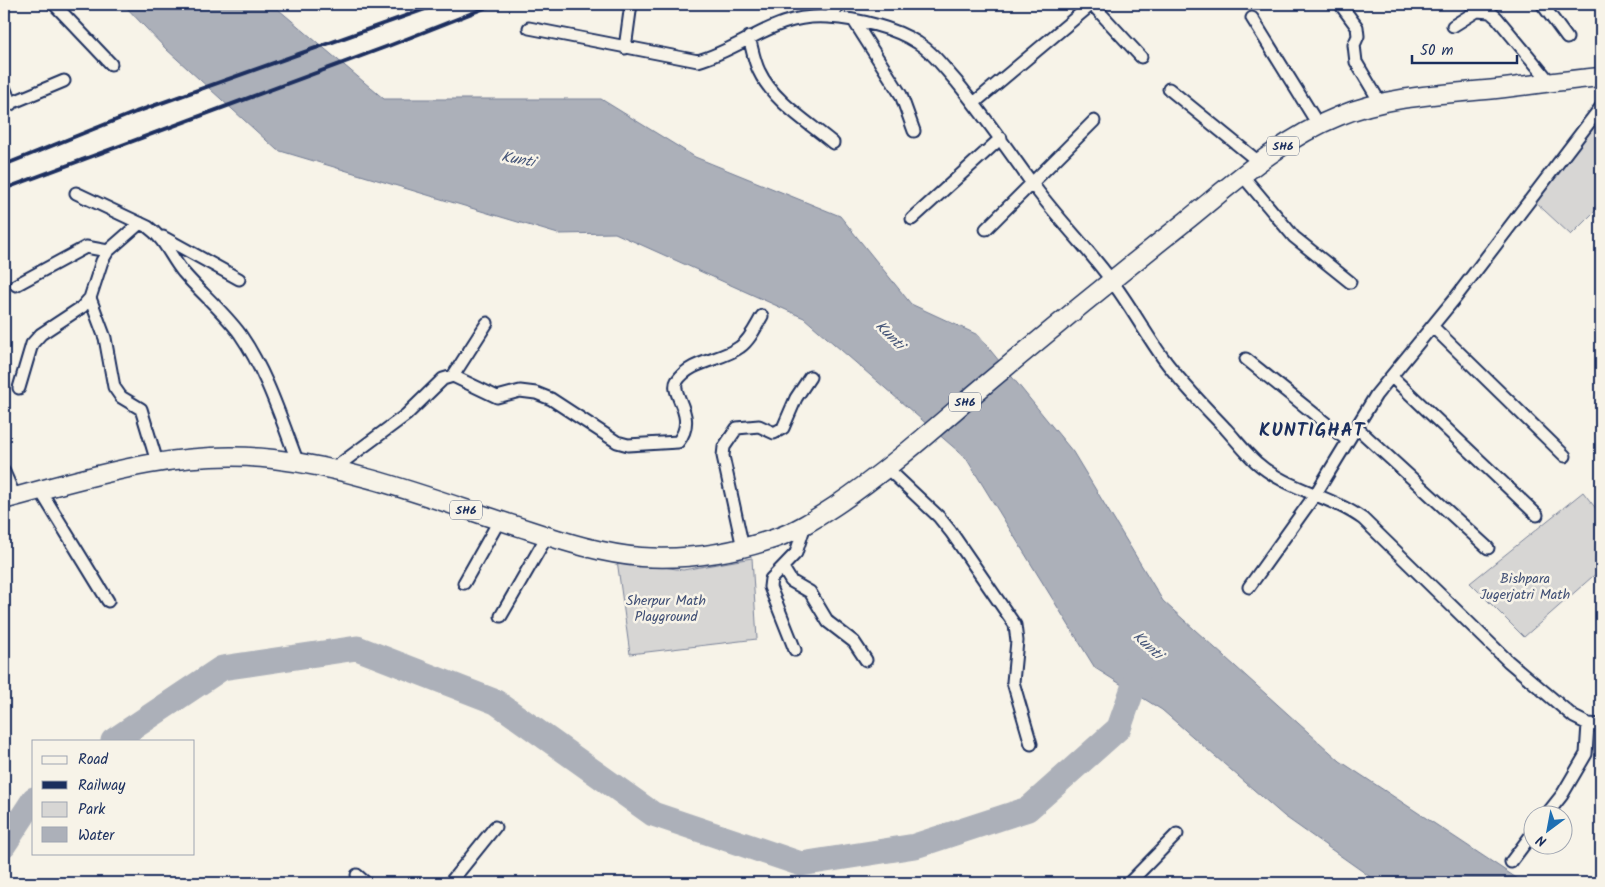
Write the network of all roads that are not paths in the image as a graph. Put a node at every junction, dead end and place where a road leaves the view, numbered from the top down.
1 (54, 4) edge
2 (631, 4) edge
3 (840, 4) edge
4 (1092, 4) edge
5 (1340, 4) edge
6 (1542, 4) edge
7 (829, 17) junction
8 (1252, 18) dead end
9 (854, 21) junction
10 (1453, 26) dead end
11 (528, 28) dead end
12 (749, 37) junction
13 (1567, 38) dead end
14 (625, 48) junction
15 (1141, 57) dead end
16 (111, 64) dead end
17 (1601, 77) edge
18 (64, 81) dead end
19 (1550, 82) junction
20 (4, 87) edge
21 (1169, 89) dead end
22 (974, 103) junction
23 (1381, 104) junction
24 (7, 105) edge
25 (1601, 107) edge
26 (1094, 121) dead end
27 (1319, 126) junction
28 (914, 131) dead end
29 (1001, 138) junction
30 (833, 144) dead end
31 (1260, 162) junction
32 (1242, 175) junction
33 (1033, 184) junction
34 (76, 193) dead end
35 (912, 219) dead end
36 (140, 223) junction
37 (986, 229) dead end
38 (159, 235) junction
39 (108, 251) junction
40 (239, 280) dead end
41 (1111, 280) junction
42 (1350, 282) dead end
43 (16, 285) dead end
44 (90, 298) junction
45 (762, 316) dead end
46 (487, 323) dead end
47 (1433, 327) junction
48 (1246, 359) dead end
49 (453, 376) junction
50 (810, 377) dead end
51 (1392, 377) junction
52 (19, 388) dead end
53 (1356, 427) junction
54 (1348, 441) junction
55 (1566, 456) dead end
56 (156, 462) junction
57 (298, 463) junction
58 (888, 469) junction
59 (332, 470) junction
60 (4, 472) edge
61 (40, 490) junction
62 (1315, 495) junction
63 (9, 499) edge
64 (1537, 515) dead end
65 (499, 521) junction
66 (805, 525) junction
67 (547, 536) junction
68 (743, 548) junction
69 (1488, 548) dead end
70 (783, 568) junction
71 (464, 583) dead end
72 (1249, 587) dead end
73 (108, 601) dead end
74 (501, 616) dead end
75 (795, 650) dead end
76 (866, 660) dead end
77 (1588, 724) junction
78 (1601, 725) edge
79 (1031, 744) dead end
80 (1555, 804) edge
81 (495, 827) dead end
82 (1177, 834) dead end
83 (1522, 847) edge
84 (1511, 862) dead end
85 (450, 883) edge
86 (1129, 883) edge

1 - 16 street
2 - 14 street
3 - 7 street
4 - 15 street
4 - 22 street
5 - 23 street
6 - 13 street
7 - 9 street
7 - 12 street
8 - 27 street
9 - 22 street
9 - 28 street
10 - 19 street
11 - 14 street
12 - 14 street
12 - 30 street
17 - 19 main road, SH6
18 - 24 street
19 - 23 main road, SH6
20 - 24 street
21 - 31 street
22 - 29 street
23 - 27 main road, SH6
25 - 47 street
26 - 33 street
27 - 31 main road, SH6
29 - 33 street
29 - 35 street
31 - 32 main road, SH6
32 - 41 main road, SH6
32 - 42 street
33 - 37 street
33 - 41 street
34 - 36 street
36 - 38 street
36 - 39 street
38 - 40 street
38 - 57 street
39 - 43 street
39 - 44 street
41 - 58 main road, SH6
41 - 62 street
44 - 52 street
44 - 56 street
45 - 49 street
46 - 49 street
47 - 51 street
47 - 55 street
48 - 54 street
49 - 59 street
50 - 68 street
51 - 53 street
51 - 64 street
53 - 54 street
53 - 69 street
54 - 62 street
56 - 57 main road, SH6
56 - 61 main road, SH6
57 - 59 main road, SH6
58 - 66 main road, SH6
58 - 79 street
59 - 65 main road, SH6
60 - 63 street
61 - 63 main road, SH6
61 - 73 street
62 - 72 street
62 - 77 street
65 - 67 main road, SH6
65 - 71 street
66 - 68 main road, SH6
66 - 70 street
67 - 68 main road, SH6
67 - 74 street
70 - 75 street
70 - 76 street
77 - 78 street
77 - 80 street
81 - 85 street
82 - 86 street
83 - 84 street

